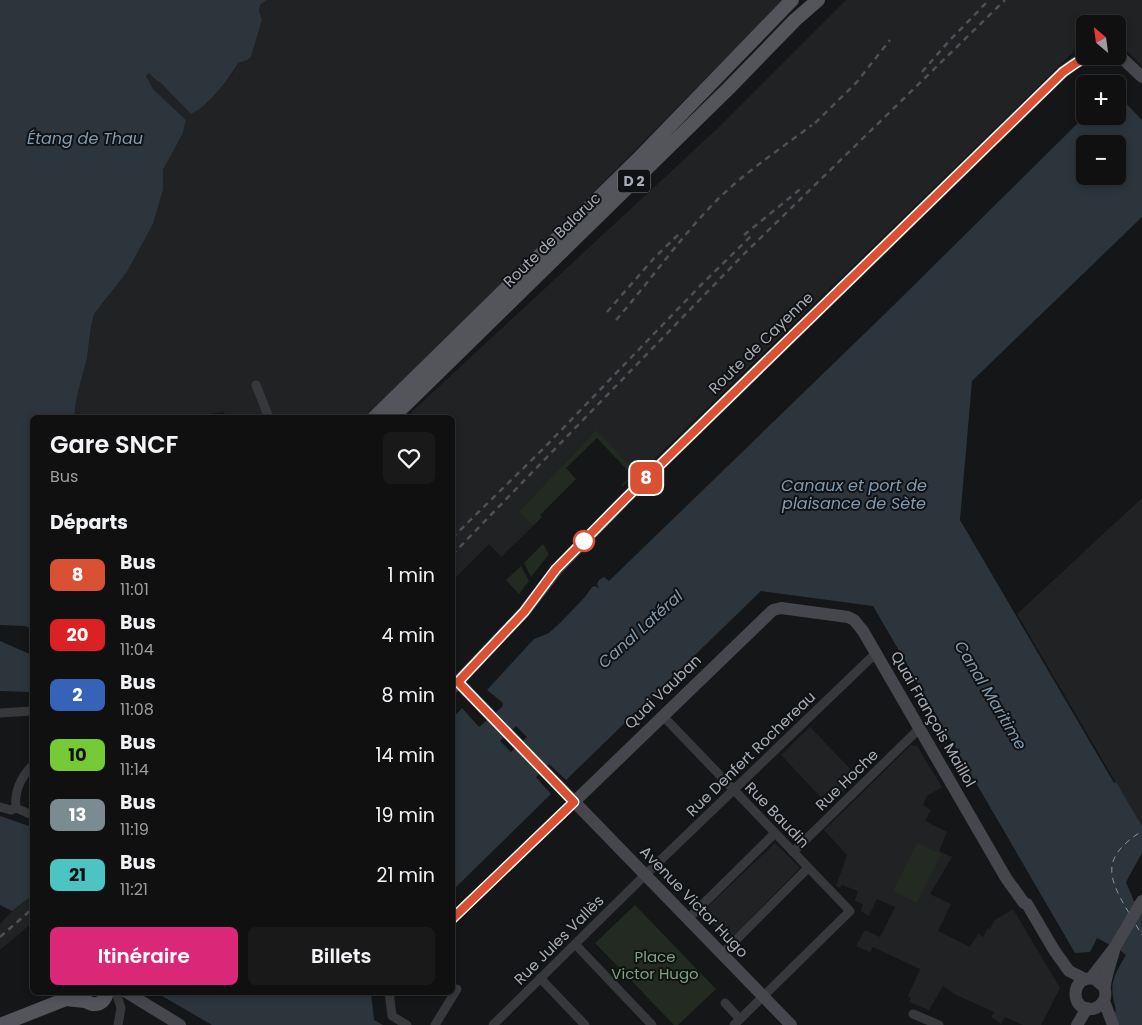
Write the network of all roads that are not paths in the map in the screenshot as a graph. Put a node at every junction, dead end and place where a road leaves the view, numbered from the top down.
1 (792, 0) edge
2 (818, 0) edge
3 (1126, 62) edge
4 (1076, 64) edge
5 (1142, 77) edge
6 (256, 385) dead end
7 (268, 415) edge
8 (377, 415) edge
9 (395, 415) edge
10 (777, 608) joint
11 (876, 653) junction
12 (455, 685) edge
13 (30, 711) edge
14 (0, 713) edge
15 (663, 716) junction
16 (920, 728) junction
17 (30, 768) edge
18 (734, 790) junction
19 (574, 802) junction
20 (0, 807) edge
21 (16, 808) junction
22 (30, 814) edge
23 (775, 833) junction
24 (793, 852) junction
25 (808, 868) junction
26 (645, 875) junction
27 (1141, 902) edge
28 (1024, 903) junction
29 (455, 916) edge
30 (688, 919) junction
31 (575, 944) junction
32 (1115, 947) junction
33 (722, 954) junction
34 (540, 978) junction
35 (1088, 978) junction
36 (1104, 987) junction
37 (1076, 988) junction
38 (457, 989) dead end
39 (455, 992) edge
40 (51, 995) edge
41 (115, 995) edge
42 (117, 995) edge
43 (119, 995) edge
44 (389, 995) edge
45 (453, 995) edge
46 (763, 996) junction
47 (83, 997) edge
48 (725, 1003) dead end
49 (1095, 1006) junction
50 (913, 1014) dead end
51 (737, 1022) edge
52 (1, 1023) edge
53 (1112, 1023) edge
54 (118, 1025) edge
55 (180, 1025) edge
56 (407, 1025) edge
57 (435, 1025) edge
58 (493, 1025) edge
59 (585, 1025) edge
60 (652, 1025) edge
61 (791, 1025) edge
62 (939, 1025) edge
63 (1077, 1025) edge

1 - 8 main road, Route de Balaruc / D 2
2 - 9 main road, Route de Balaruc / D 2
3 - 5 main road
4 - 12 main road, Route de Cayenne
6 - 7 street
10 - 11 main road, Quai François Maillol
10 - 15 main road, Quai Vauban
11 - 16 main road, Quai François Maillol
11 - 18 street, Rue Denfert Rochereau
12 - 19 main road, Avenue Victor Hugo
13 - 14 street
15 - 18 street, Rue Baudin
15 - 19 main road, Quai Vauban
16 - 24 street, Rue Hoche
16 - 28 main road, Quai François Maillol
17 - 21 street
18 - 23 street, Rue Baudin
18 - 26 street, Rue Denfert Rochereau
19 - 26 main road, Avenue Victor Hugo
19 - 29 street
20 - 21 street
21 - 22 street
23 - 24 street, Rue Baudin
23 - 30 street
24 - 25 street, Rue Baudin
25 - 33 street
25 - 46 street, Rue Baudin
26 - 30 main road, Avenue Victor Hugo
26 - 31 street, Rue Jules Vallès
27 - 32 main road
28 - 35 main road, Quai François Maillol
28 - 37 main road, Quai François Maillol
30 - 33 main road, Avenue Victor Hugo
31 - 34 street, Rue Jules Vallès
31 - 60 street
32 - 35 main road
32 - 36 main road
33 - 46 main road, Avenue Victor Hugo
34 - 58 street, Rue Jules Vallès
34 - 59 street
35 - 36 main road
35 - 37 main road
36 - 49 main road
37 - 49 main road
38 - 39 street
40 - 52 main road
41 - 47 main road
42 - 54 street
43 - 55 main road
44 - 56 street
45 - 57 street
46 - 51 street
46 - 61 main road, Avenue Victor Hugo
47 - 52 main road
48 - 51 street
49 - 53 main road
49 - 63 main road
50 - 62 street

